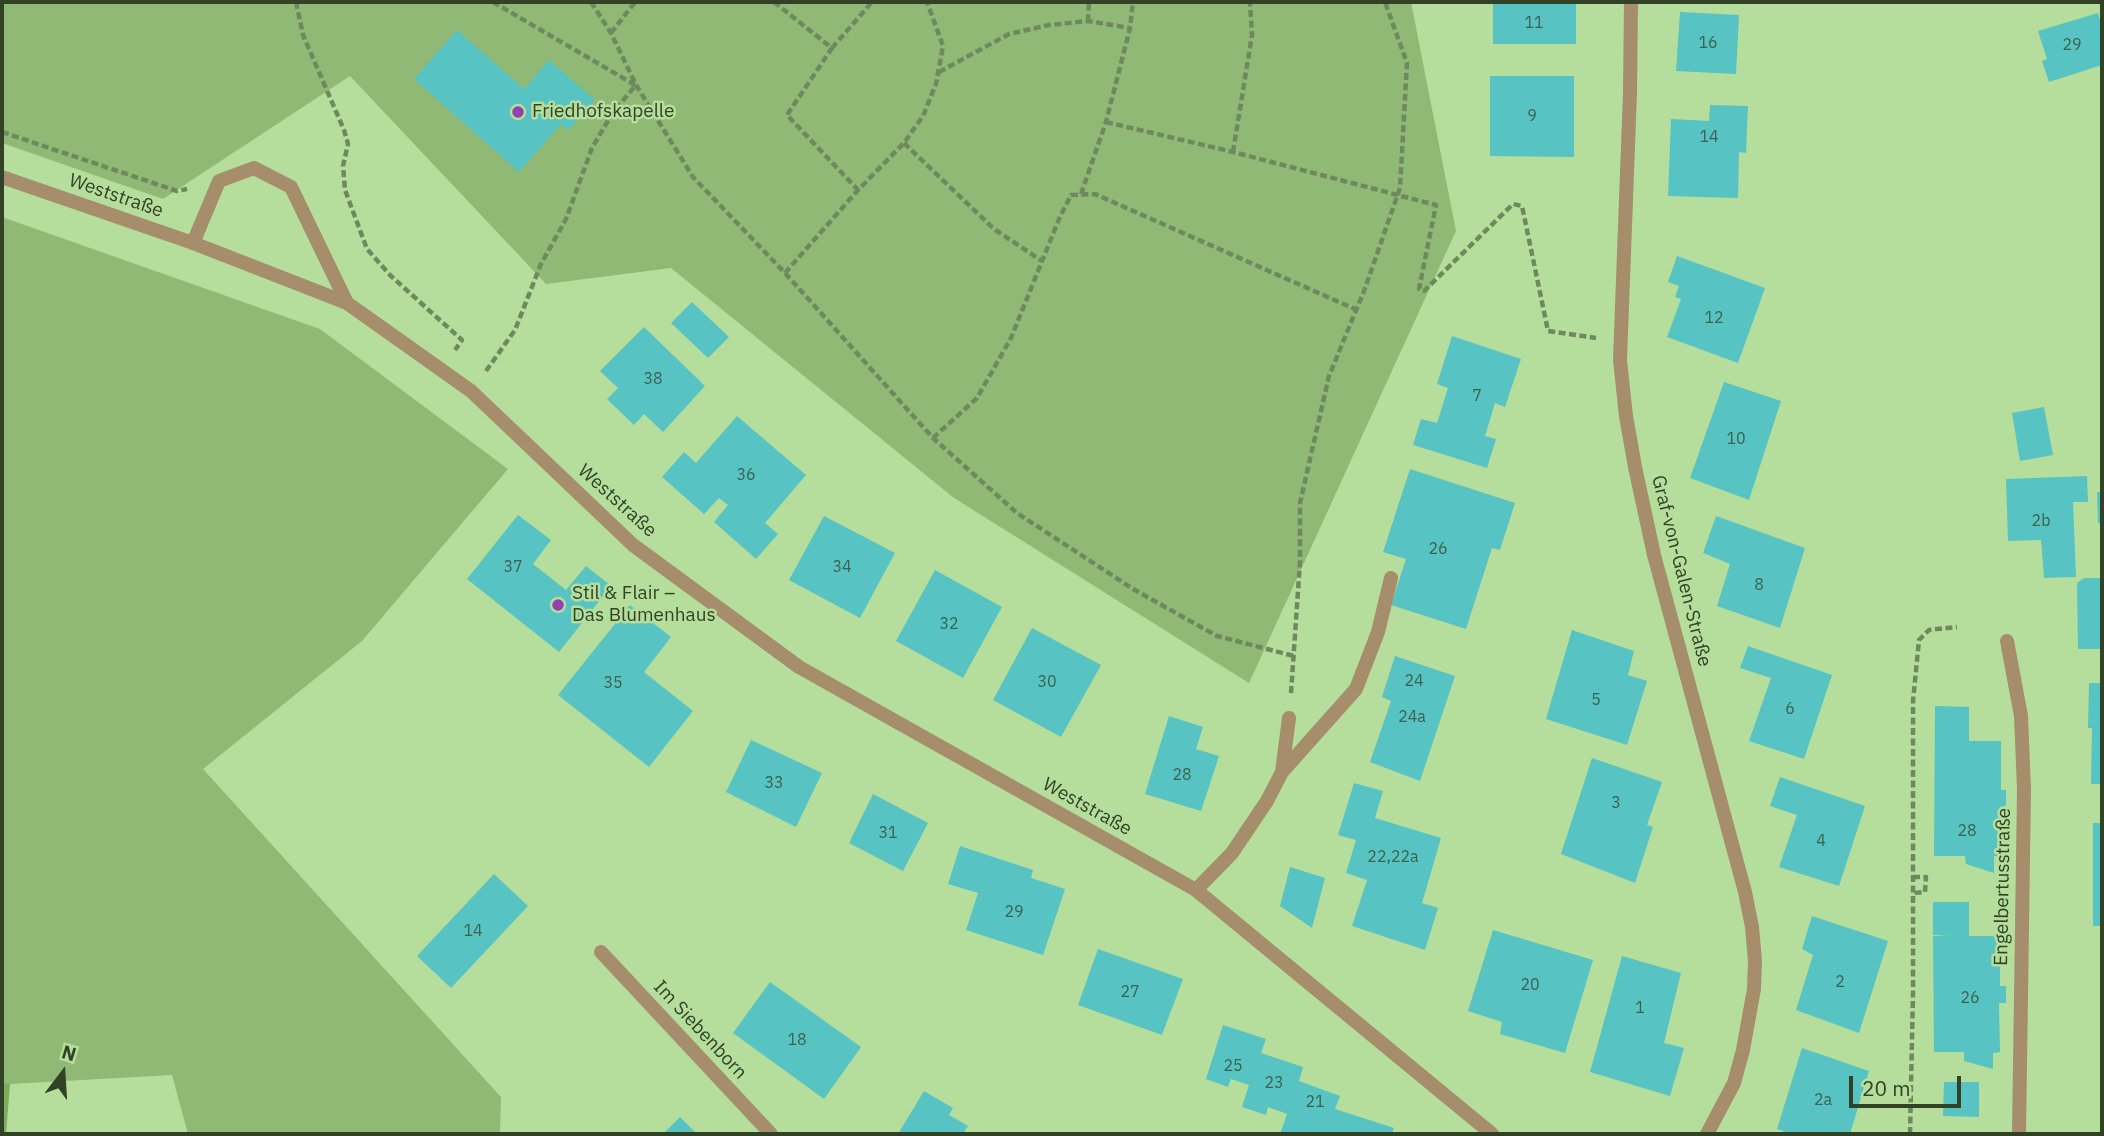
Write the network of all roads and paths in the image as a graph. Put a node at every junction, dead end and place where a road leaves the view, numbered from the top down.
1 (296, 2) edge
2 (494, 2) edge
3 (591, 2) edge
4 (635, 2) edge
5 (774, 2) edge
6 (872, 2) edge
7 (926, 2) edge
8 (1089, 2) edge
9 (1133, 2) edge
10 (1250, 2) edge
11 (1385, 2) edge
12 (1630, 2) edge
13 (1088, 21) junction
14 (1130, 28) junction
15 (611, 33) junction
16 (832, 48) junction
17 (939, 72) junction
18 (635, 85) junction
19 (1106, 121) junction
20 (2, 132) edge
21 (904, 143) junction
22 (1233, 152) junction
23 (2, 177) edge
24 (190, 189) dead end
25 (858, 190) junction
26 (1081, 194) junction
27 (1397, 197) junction
28 (193, 243) junction
29 (1042, 261) junction
30 (785, 274) junction
31 (347, 303) junction
32 (1357, 310) junction
33 (1621, 342) junction
34 (442, 371) junction
35 (471, 391) junction
36 (933, 438) junction
37 (1391, 578) dead end
38 (1957, 627) dead end
39 (2007, 641) dead end
40 (1294, 656) junction
41 (1289, 718) joint
42 (1282, 772) junction
43 (1913, 877) junction
44 (1196, 890) junction
45 (1913, 892) junction
46 (601, 952) dead end
47 (771, 1134) edge
48 (1492, 1134) edge
49 (1707, 1134) edge
50 (1910, 1134) edge
51 (2019, 1134) edge

1 - 34 path
2 - 18 path
3 - 15 path
4 - 15 path
5 - 16 path
6 - 16 path
7 - 17 path
8 - 13 path
9 - 14 path
10 - 22 path
11 - 27 path
12 - 33 street, Graf-von-Galen-Straße
13 - 14 path
13 - 17 path
14 - 19 path
15 - 18 path
16 - 25 path
17 - 21 path
18 - 30 path
18 - 35 path
19 - 22 path
19 - 26 path
20 - 24 path
21 - 25 path
21 - 29 path
22 - 27 path
23 - 28 street, Weststraße
25 - 30 path
26 - 29 path
26 - 32 path
27 - 32 path
27 - 33 path
28 - 31 street, Weststraße
28 - 31 street
29 - 36 path
30 - 36 path
31 - 34 street, Weststraße
32 - 40 path
33 - 49 street, Graf-von-Galen-Straße
34 - 35 street, Weststraße
35 - 44 street, Weststraße
36 - 40 path
37 - 42 street
38 - 43 path
39 - 51 street, Engelbertusstraße
40 - 41 path
41 - 42 street
42 - 44 street
43 - 45 path
43 - 45 path
44 - 48 street, Weststraße
45 - 50 path
46 - 47 street, Im Siebenborn

